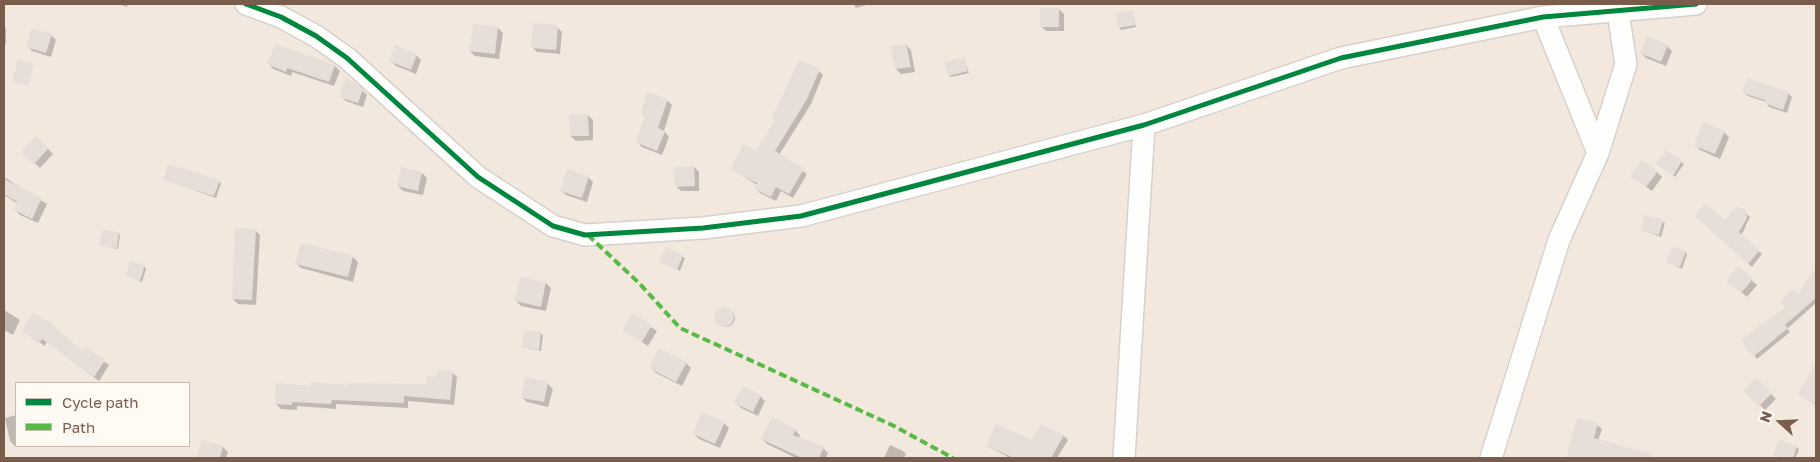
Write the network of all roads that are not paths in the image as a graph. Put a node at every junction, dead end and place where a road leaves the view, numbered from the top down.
1 (246, 4) edge
2 (1696, 4) edge
3 (1618, 12) junction
4 (1543, 17) junction
5 (1144, 125) junction
6 (1598, 153) junction
7 (1124, 458) edge
8 (1491, 458) edge

1 - 5 street
2 - 3 street
3 - 4 street
3 - 6 street
4 - 5 street
4 - 6 street
5 - 7 street
6 - 8 street

